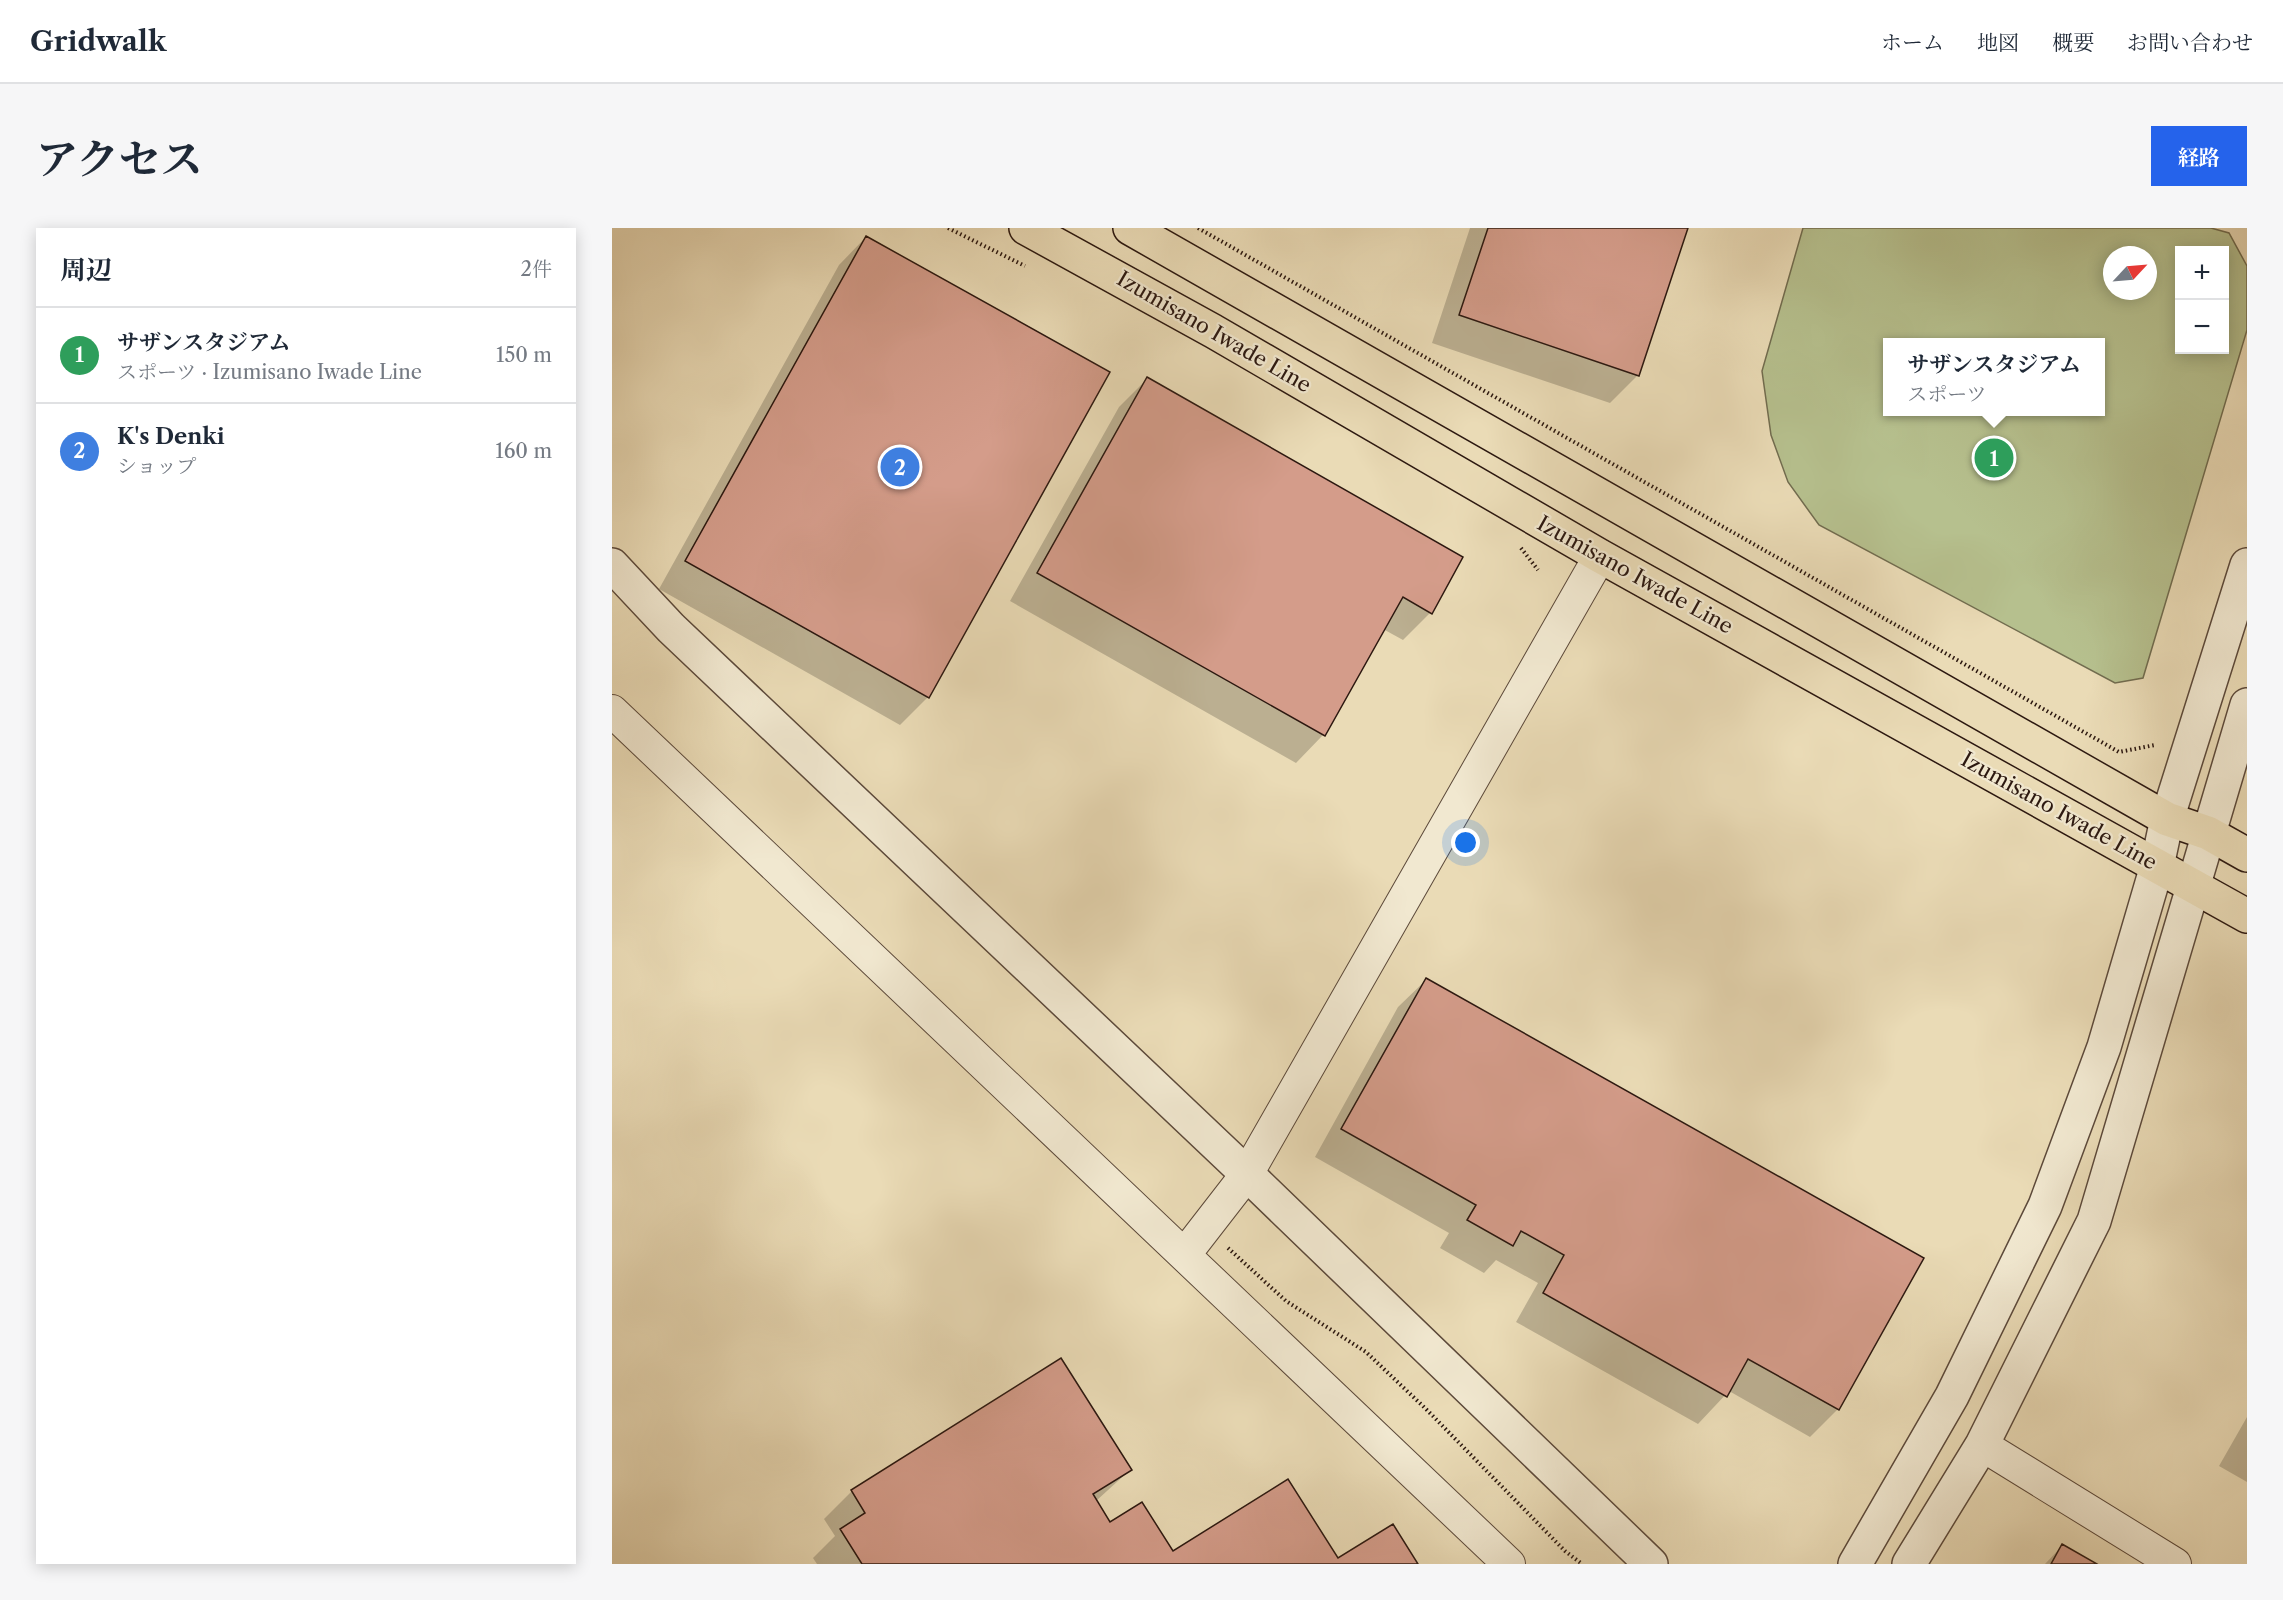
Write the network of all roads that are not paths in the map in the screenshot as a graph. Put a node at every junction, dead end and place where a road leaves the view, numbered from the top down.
1 (1026, 228) edge
2 (1139, 230) edge
3 (1600, 556) junction
4 (612, 565) edge
5 (2247, 565) edge
6 (2247, 705) edge
7 (618, 729) edge
8 (2167, 819) junction
9 (2208, 833) junction
10 (2247, 855) edge
11 (2157, 866) junction
12 (2194, 887) junction
13 (2247, 916) edge
14 (1247, 1174) junction
15 (1185, 1254) junction
16 (1982, 1445) junction
17 (1509, 1564) edge
18 (1651, 1564) edge
19 (1855, 1564) edge
20 (1909, 1564) edge
21 (2175, 1564) edge

1 - 3 main road, Izumisano Iwade Line
2 - 8 main road
3 - 11 main road, Izumisano Iwade Line
3 - 14 street
4 - 14 street
5 - 8 street
6 - 9 street
7 - 15 street
8 - 9 main road
8 - 11 street
9 - 10 main road
9 - 12 street
11 - 12 main road, Izumisano Iwade Line
11 - 19 street
12 - 13 main road, Izumisano Iwade Line
12 - 16 street
14 - 15 street
14 - 18 street
15 - 17 street
16 - 20 street
16 - 21 street

